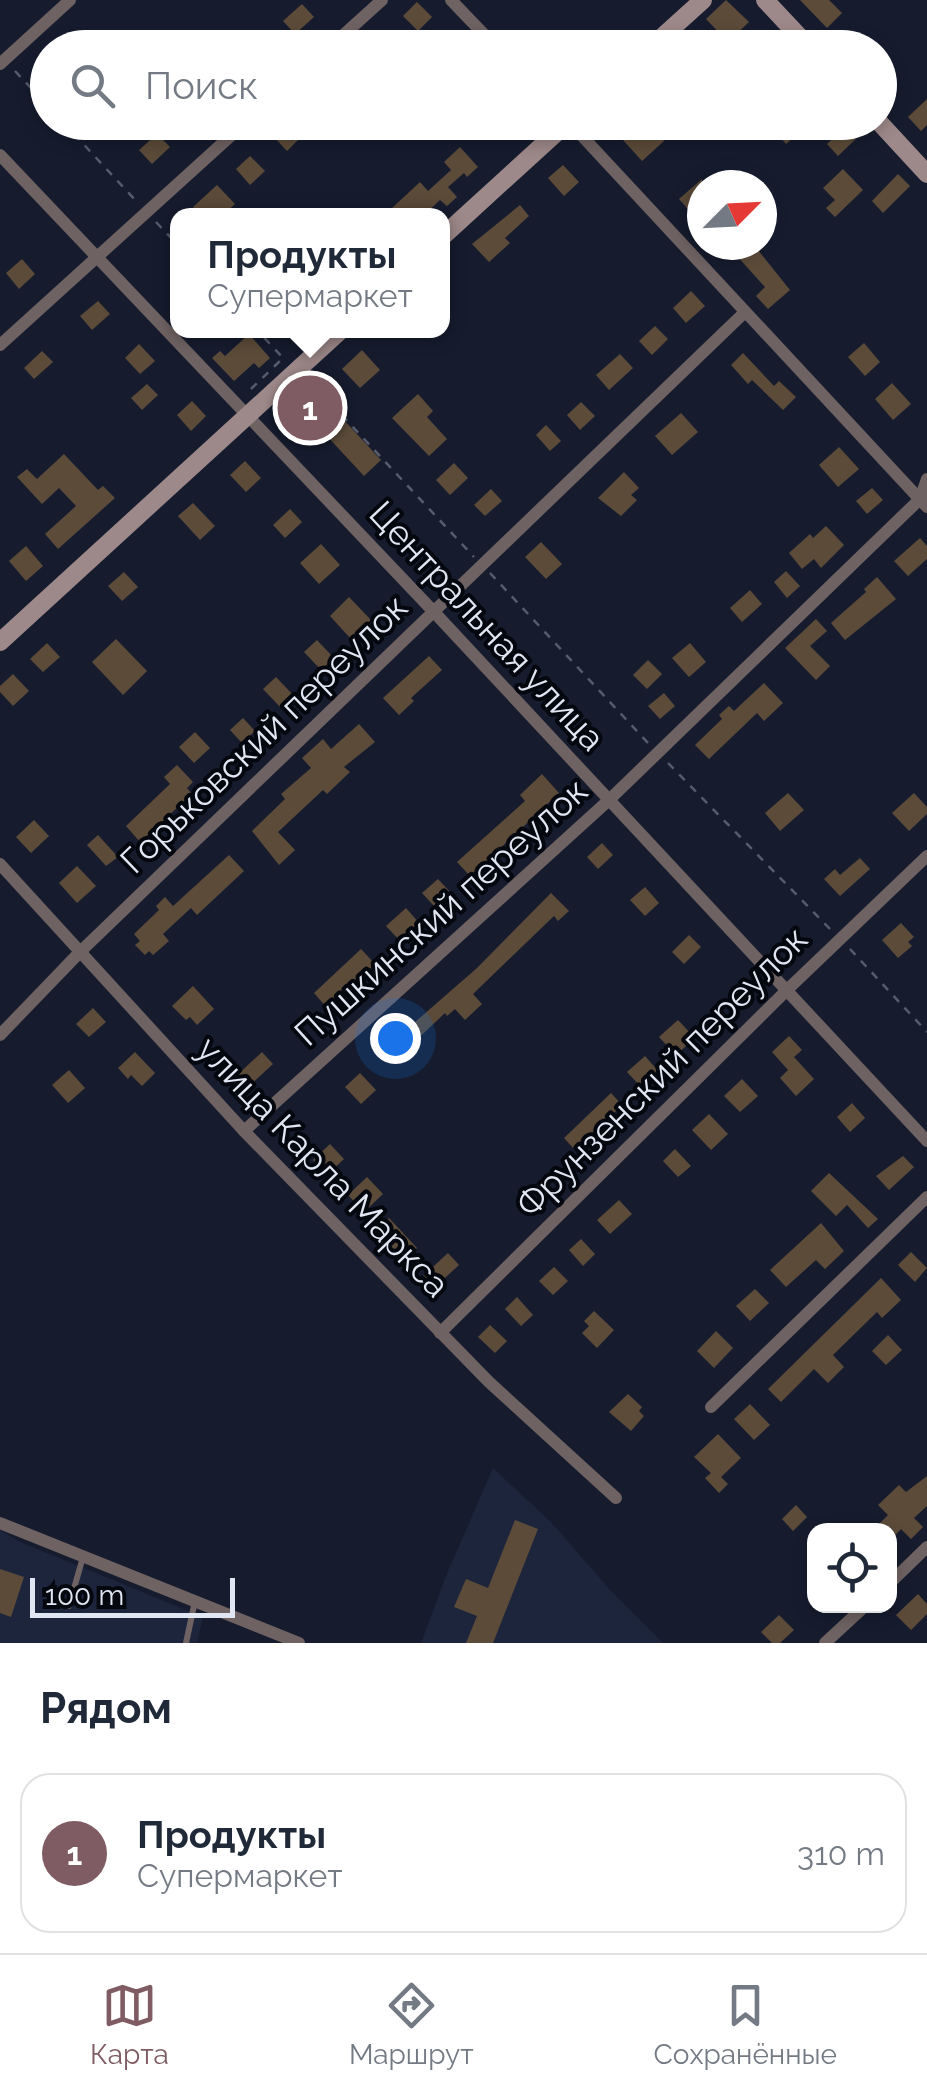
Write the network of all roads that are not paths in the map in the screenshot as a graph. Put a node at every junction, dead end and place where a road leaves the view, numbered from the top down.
1 (70, 0) edge
2 (382, 0) edge
3 (451, 0) edge
4 (703, 0) edge
5 (766, 0) edge
6 (37, 30) edge
7 (350, 30) edge
8 (480, 30) edge
9 (670, 30) edge
10 (794, 30) edge
11 (30, 36) edge
12 (2, 62) edge
13 (226, 140) edge
14 (549, 140) edge
15 (586, 140) edge
16 (896, 140) edge
17 (0, 155) edge
18 (927, 174) edge
19 (450, 231) edge
20 (97, 258) junction
21 (745, 312) junction
22 (170, 336) edge
23 (172, 338) edge
24 (332, 338) edge
25 (0, 345) edge
26 (246, 417) junction
27 (927, 480) edge
28 (923, 503) edge
29 (434, 612) junction
30 (0, 642) edge
31 (609, 800) junction
32 (927, 856) edge
33 (0, 864) edge
34 (80, 952) junction
35 (787, 990) junction
36 (0, 1035) edge
37 (244, 1131) junction
38 (927, 1141) edge
39 (927, 1197) edge
40 (440, 1333) junction
41 (712, 1407) dead end
42 (616, 1498) dead end
43 (0, 1522) edge
44 (927, 1548) edge
45 (83, 1556) junction
46 (897, 1576) edge
47 (196, 1600) junction
48 (56, 1602) dead end
49 (858, 1613) edge
50 (186, 1643) edge
51 (299, 1643) edge
52 (826, 1643) edge

1 - 6 street
2 - 7 street
3 - 8 street
4 - 9 street
5 - 10 street
11 - 12 street
13 - 20 street
14 - 19 street
15 - 21 street
16 - 18 street
17 - 20 street, Центральная улица
20 - 22 street, Центральная улица
20 - 25 street
21 - 28 street
21 - 29 street, Горьковский переулок
23 - 26 street, Центральная улица
24 - 26 street
26 - 29 street, Центральная улица
26 - 30 street
27 - 28 street, Пушкинский переулок
28 - 31 street, Пушкинский переулок
29 - 31 street, Центральная улица
29 - 34 street, Горьковский переулок
31 - 35 street, Центральная улица
31 - 37 street, Пушкинский переулок
32 - 35 street, Фрунзенский переулок
33 - 34 street, улица Карла Маркса
34 - 36 street, Горьковский переулок
34 - 37 street, улица Карла Маркса
35 - 38 street, Центральная улица
35 - 40 street, Фрунзенский переулок
37 - 40 street, улица Карла Маркса
39 - 41 street
40 - 42 street, улица Карла Маркса
43 - 45 street
44 - 46 street
45 - 47 street
45 - 48 lane
47 - 50 lane
47 - 51 street
49 - 52 street

